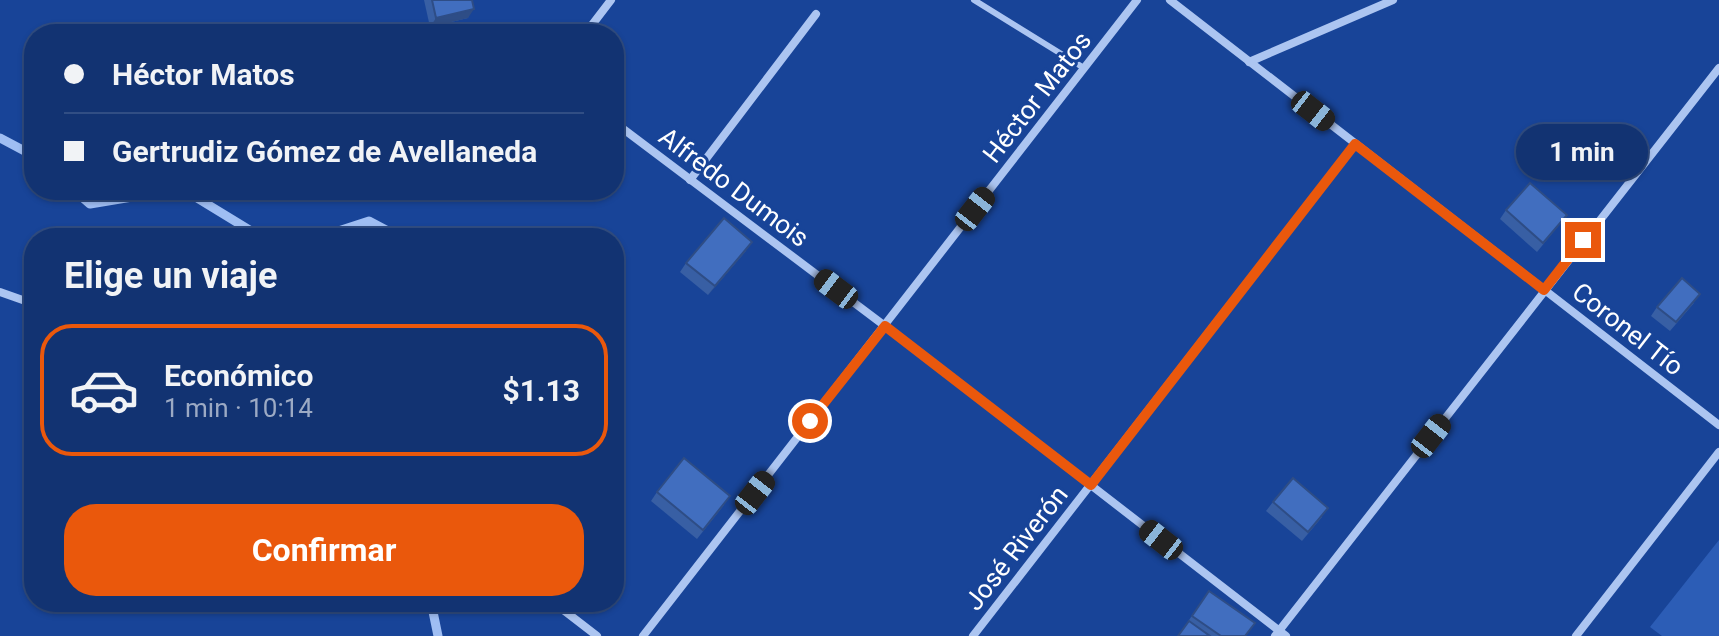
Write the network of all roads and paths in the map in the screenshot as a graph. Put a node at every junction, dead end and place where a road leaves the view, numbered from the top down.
1 (611, 0) edge
2 (974, 0) edge
3 (1137, 0) edge
4 (1170, 0) edge
5 (1393, 0) edge
6 (816, 14) dead end
7 (593, 24) edge
8 (1249, 62) junction
9 (1084, 68) junction
10 (1719, 68) edge
11 (624, 130) edge
12 (1355, 144) junction
13 (690, 180) junction
14 (1544, 290) junction
15 (0, 292) edge
16 (24, 300) edge
17 (885, 326) junction
18 (1719, 425) edge
19 (1719, 452) edge
20 (1091, 485) junction
21 (566, 612) edge
22 (587, 629) junction
23 (1280, 634) edge
24 (580, 636) edge
25 (597, 636) edge
26 (643, 636) edge
27 (973, 636) edge
28 (1576, 636) edge

1 - 7 street
2 - 9 lane
3 - 9 street, Héctor Matos
4 - 8 street, Coronel Tío
5 - 8 street
6 - 13 street
8 - 12 street, Coronel Tío
9 - 17 street, Héctor Matos
10 - 14 street
11 - 13 street, Alfredo Dumois
12 - 14 street, Coronel Tío
12 - 20 street, José Riverón
13 - 17 street, Alfredo Dumois
14 - 18 street, Coronel Tío
14 - 23 street
15 - 16 street
17 - 20 street, Alfredo Dumois
17 - 26 street, Héctor Matos
19 - 28 street
20 - 23 street, Alfredo Dumois
20 - 27 street, José Riverón
21 - 22 street
22 - 24 street
22 - 25 street

